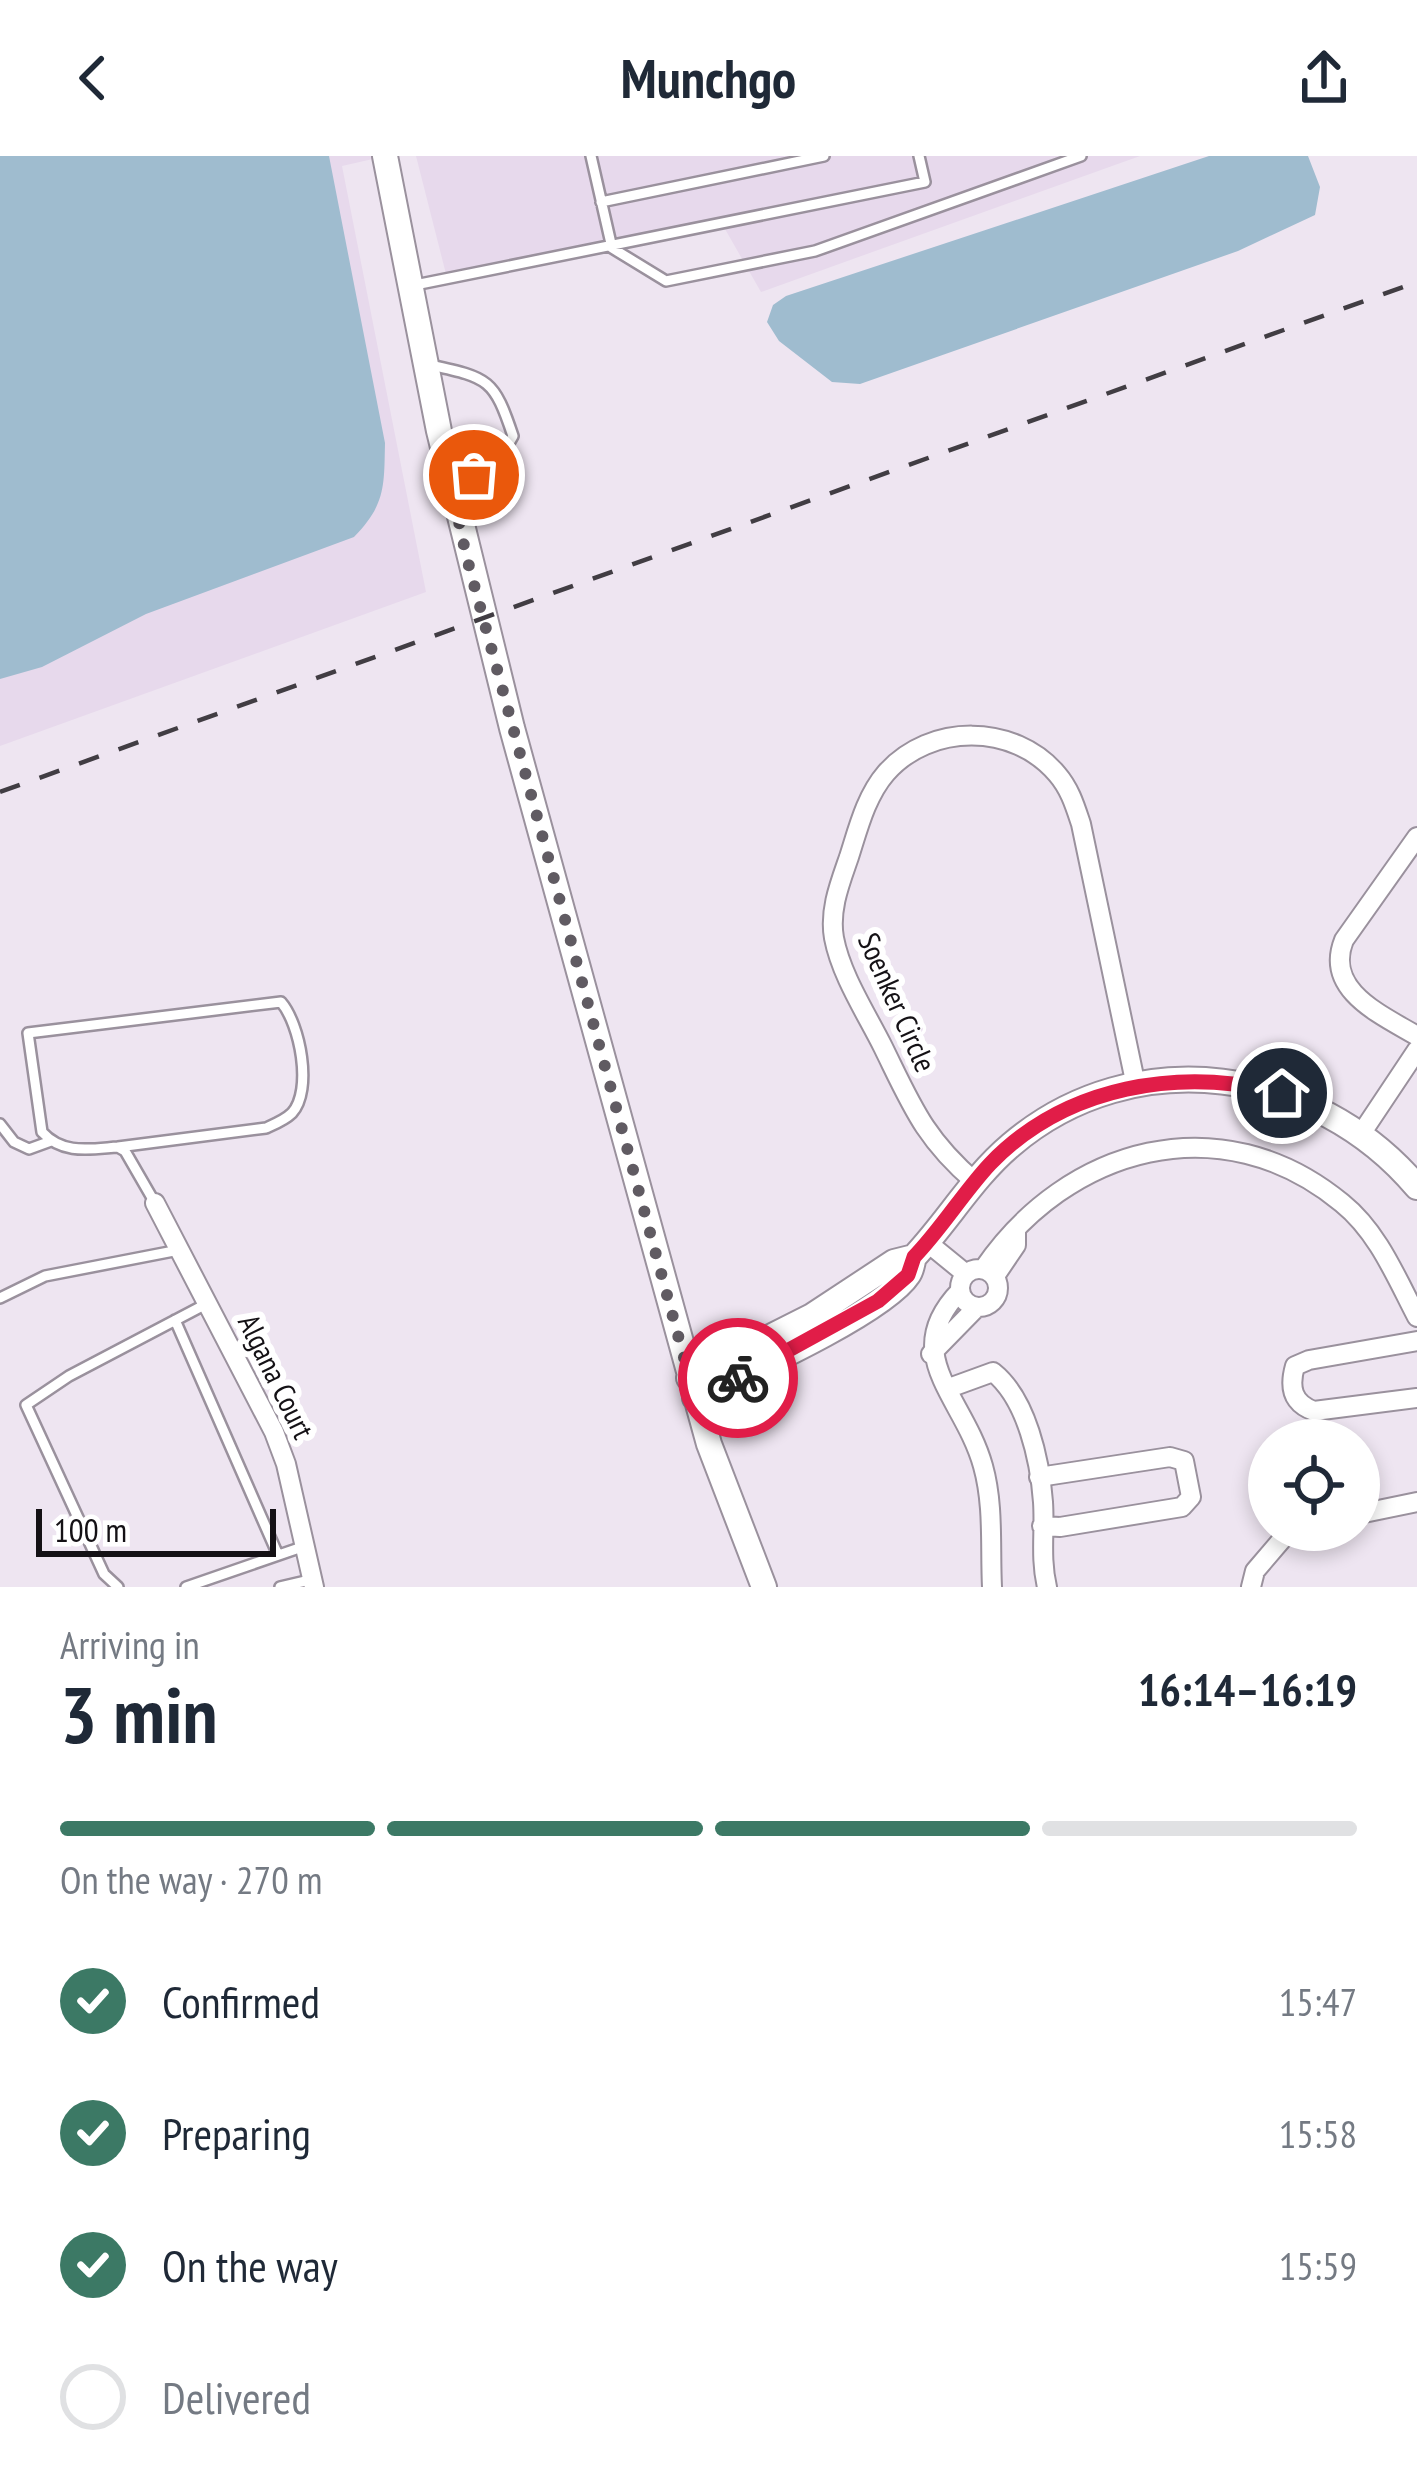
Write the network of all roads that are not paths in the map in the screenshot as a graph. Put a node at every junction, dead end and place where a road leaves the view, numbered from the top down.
1 (385, 156) edge
2 (591, 156) edge
3 (824, 156) edge
4 (920, 156) edge
5 (1081, 156) edge
6 (601, 202) junction
7 (612, 248) junction
8 (411, 286) junction
9 (426, 364) junction
10 (451, 484) junction
11 (1417, 836) edge
12 (1417, 1036) edge
13 (1417, 1050) edge
14 (1136, 1086) junction
15 (0, 1124) edge
16 (1361, 1133) junction
17 (51, 1141) junction
18 (118, 1147) junction
19 (975, 1182) junction
20 (1417, 1187) edge
21 (155, 1203) joint
22 (180, 1250) junction
23 (921, 1250) junction
24 (975, 1286) junction
25 (0, 1298) edge
26 (208, 1303) junction
27 (1417, 1317) edge
28 (175, 1320) junction
29 (1417, 1341) edge
30 (932, 1354) junction
31 (692, 1388) junction
32 (949, 1388) junction
33 (1417, 1398) edge
34 (1039, 1477) junction
35 (1417, 1502) edge
36 (1380, 1510) edge
37 (1042, 1526) junction
38 (305, 1546) junction
39 (1273, 1551) edge
40 (278, 1556) junction
41 (313, 1583) edge
42 (285, 1586) edge
43 (118, 1587) edge
44 (186, 1587) edge
45 (764, 1587) edge
46 (992, 1587) edge
47 (1047, 1587) edge
48 (1251, 1587) edge

1 - 8 street
2 - 6 lane
3 - 6 lane
4 - 7 lane
5 - 7 lane
6 - 7 lane
7 - 8 lane
8 - 9 street
9 - 10 street
9 - 10 lane
10 - 31 street
11 - 12 street
13 - 16 street
14 - 16 street
14 - 19 street
14 - 19 street, Soenker Circle
15 - 17 lane
16 - 20 street
17 - 18 lane
17 - 18 lane
18 - 21 lane
19 - 23 street
21 - 22 street, Algana Court
22 - 25 lane
22 - 26 street, Algana Court
23 - 24 street
23 - 31 street
24 - 27 street
24 - 30 street
24 - 30 street
26 - 28 lane
26 - 38 street, Algana Court
28 - 40 lane
28 - 43 lane
29 - 33 street
30 - 32 street
31 - 45 street
32 - 34 street
32 - 46 street
34 - 37 street
34 - 37 street
35 - 36 street
37 - 47 street
38 - 40 lane
38 - 41 street, Algana Court
39 - 48 street
40 - 44 lane
41 - 42 lane

